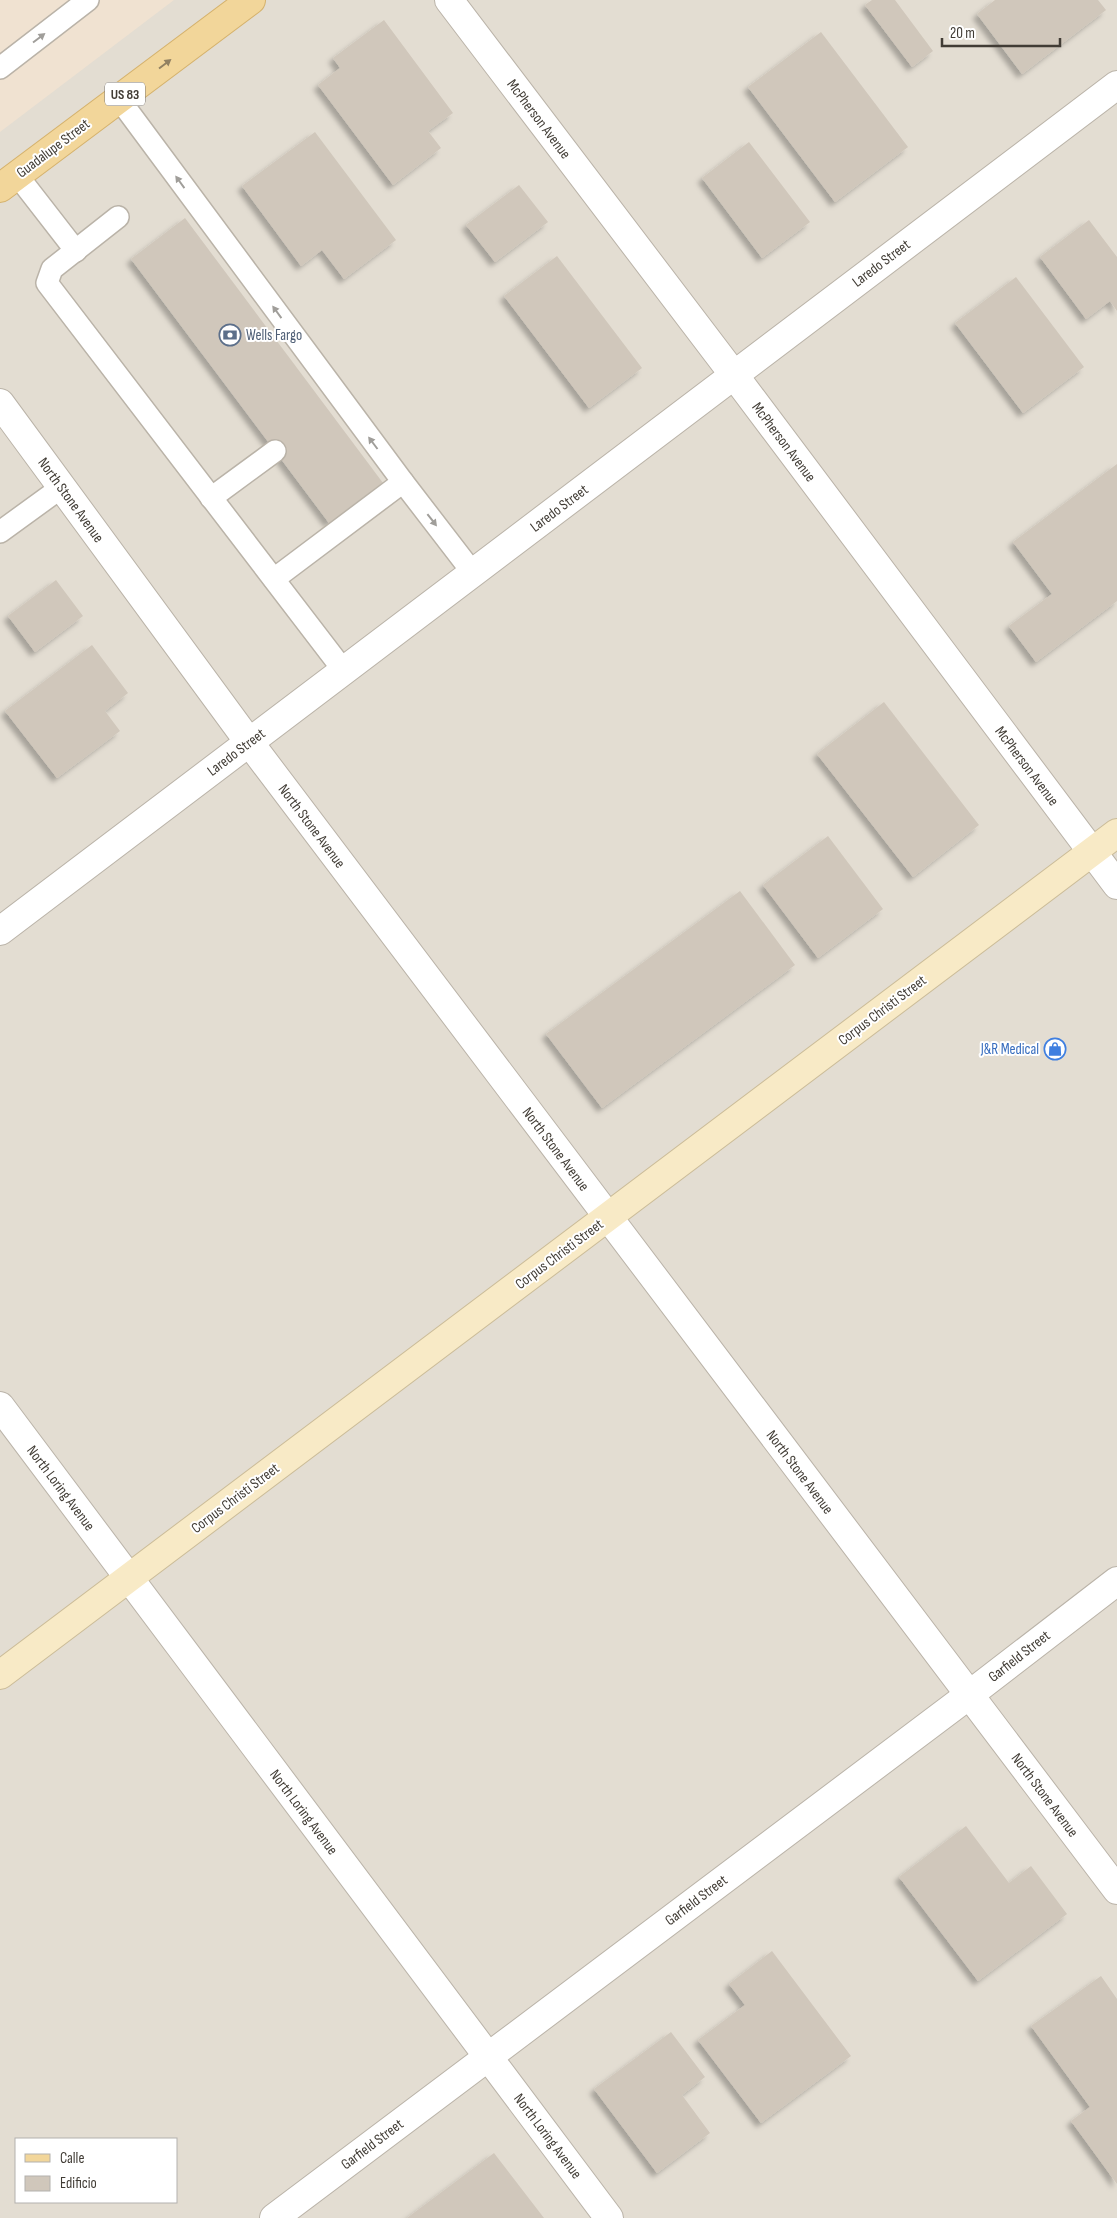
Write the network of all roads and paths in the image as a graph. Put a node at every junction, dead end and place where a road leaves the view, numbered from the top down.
1 (88, 0) edge
2 (251, 0) edge
3 (449, 0) edge
4 (0, 68) edge
5 (1117, 85) edge
6 (119, 99) junction
7 (8, 182) edge
8 (118, 217) dead end
9 (76, 251) junction
10 (734, 375) junction
11 (0, 403) edge
12 (275, 451) dead end
13 (402, 482) junction
14 (62, 487) junction
15 (211, 498) junction
16 (0, 532) edge
17 (473, 573) junction
18 (274, 580) junction
19 (344, 671) junction
20 (249, 742) junction
21 (1117, 833) edge
22 (1092, 852) junction
23 (1117, 885) edge
24 (0, 931) edge
25 (608, 1217) junction
26 (0, 1406) edge
27 (129, 1578) junction
28 (1117, 1581) edge
29 (0, 1676) edge
30 (969, 1695) junction
31 (1117, 1890) edge
32 (488, 2057) junction
33 (274, 2218) edge
34 (609, 2218) edge

4 -> 1 lane
6 -> 2 main road, Guadalupe Street / US 83
3 - 10 street, McPherson Avenue
5 - 10 street, Laredo Street
6 - 7 main road, Guadalupe Street / US 83
13 -> 6 lane
7 - 9 lane
8 - 9 lane
9 - 15 lane
10 - 17 street, Laredo Street
10 - 22 street, McPherson Avenue
11 - 14 street, North Stone Avenue
12 - 15 lane
13 -> 17 lane
13 - 18 lane
14 - 16 lane
14 - 20 street, North Stone Avenue
15 - 18 lane
17 - 19 street, Laredo Street
18 - 19 lane
19 - 20 street, Laredo Street
20 - 24 street, Laredo Street
20 - 25 street, North Stone Avenue
21 - 22 main road, Corpus Christi Street
22 - 23 street, McPherson Avenue
22 - 25 main road, Corpus Christi Street
25 - 27 main road, Corpus Christi Street
25 - 30 street, North Stone Avenue
26 - 27 street, North Loring Avenue
27 - 29 main road, Corpus Christi Street
27 - 32 street, North Loring Avenue
28 - 30 street, Garfield Street
30 - 31 street, North Stone Avenue
30 - 32 street, Garfield Street
32 - 33 street, Garfield Street
32 - 34 street, North Loring Avenue

